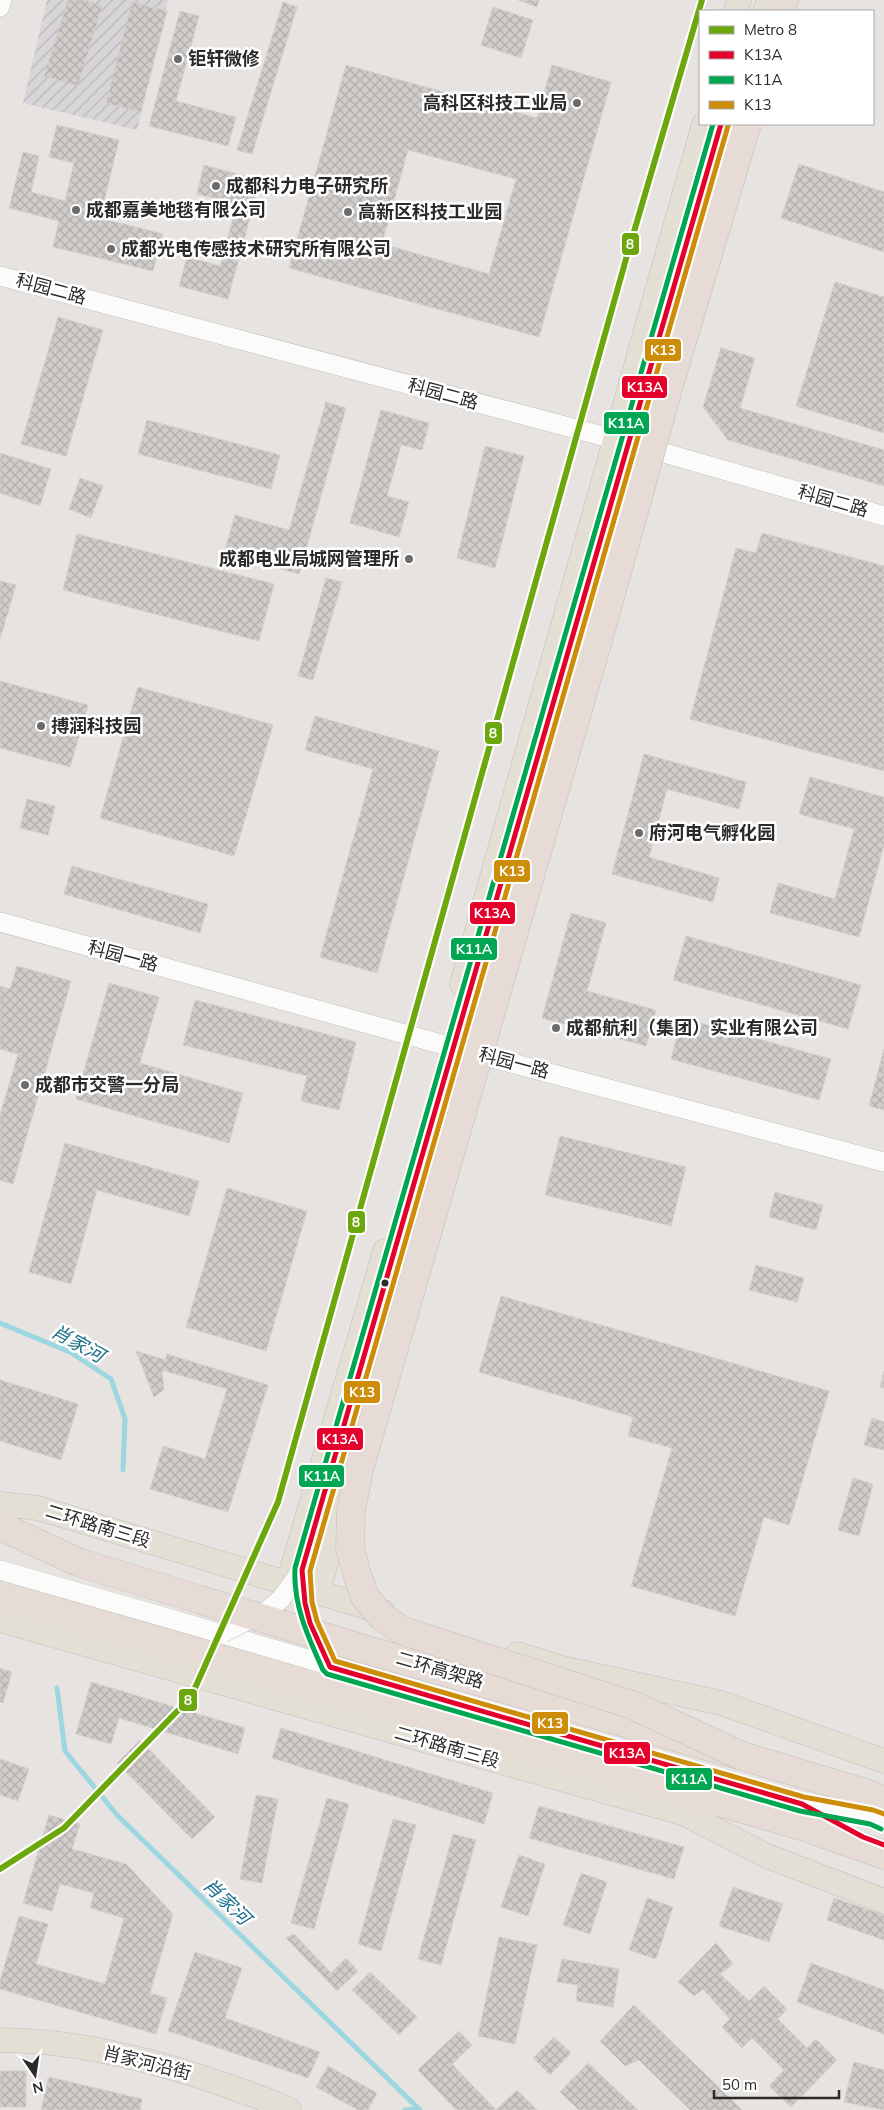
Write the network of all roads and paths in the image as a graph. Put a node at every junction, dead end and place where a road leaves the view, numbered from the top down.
1 (2, 0) edge
2 (0, 7) edge
3 (704, 125) edge
4 (721, 125) edge
5 (733, 125) edge
6 (747, 125) edge
7 (0, 276) edge
8 (616, 440) junction
9 (640, 446) junction
10 (884, 516) edge
11 (0, 922) edge
12 (456, 1047) junction
13 (884, 1162) edge
14 (0, 1491) edge
15 (0, 1504) edge
16 (32, 1507) junction
17 (0, 1526) edge
18 (0, 1570) edge
19 (295, 1576) junction
20 (318, 1592) junction
21 (0, 1595) edge
22 (0, 1620) edge
23 (223, 1633) junction
24 (330, 1667) junction
25 (742, 1756) junction
26 (884, 1761) edge
27 (879, 1797) edge
28 (803, 1815) junction
29 (884, 1822) edge
30 (884, 1845) edge
31 (884, 1855) edge
32 (884, 1874) edge
33 (884, 1901) edge
34 (0, 2040) edge
35 (283, 2109) edge

1 - 2 street
3 - 8 main road
4 - 19 street, bridge
5 - 9 main road
6 - 25 highway, bridge
7 - 8 street, 科园二路
8 - 9 street, 科园二路
8 - 12 main road
9 - 10 street, 科园二路
9 - 12 main road
11 - 12 street, 科园一路
12 - 13 street, 科园一路
12 - 19 main road
12 - 20 main road
14 - 16 street
15 - 16 main road, 二环路南三段
16 - 19 main road, 二环路南三段
17 - 25 highway, 二环高架路, bridge
18 - 23 street
19 - 20 main road, 二环路南三段
19 - 23 street, bridge
19 - 24 street, bridge
20 - 26 main road, 二环路南三段
21 - 28 highway
22 - 33 main road, 二环路南三段
23 - 24 street
24 - 28 street
25 - 27 highway, 二环高架路
28 - 29 street
28 - 30 street
28 - 31 highway
28 - 32 highway
34 - 35 main road, 肖家河沿街

